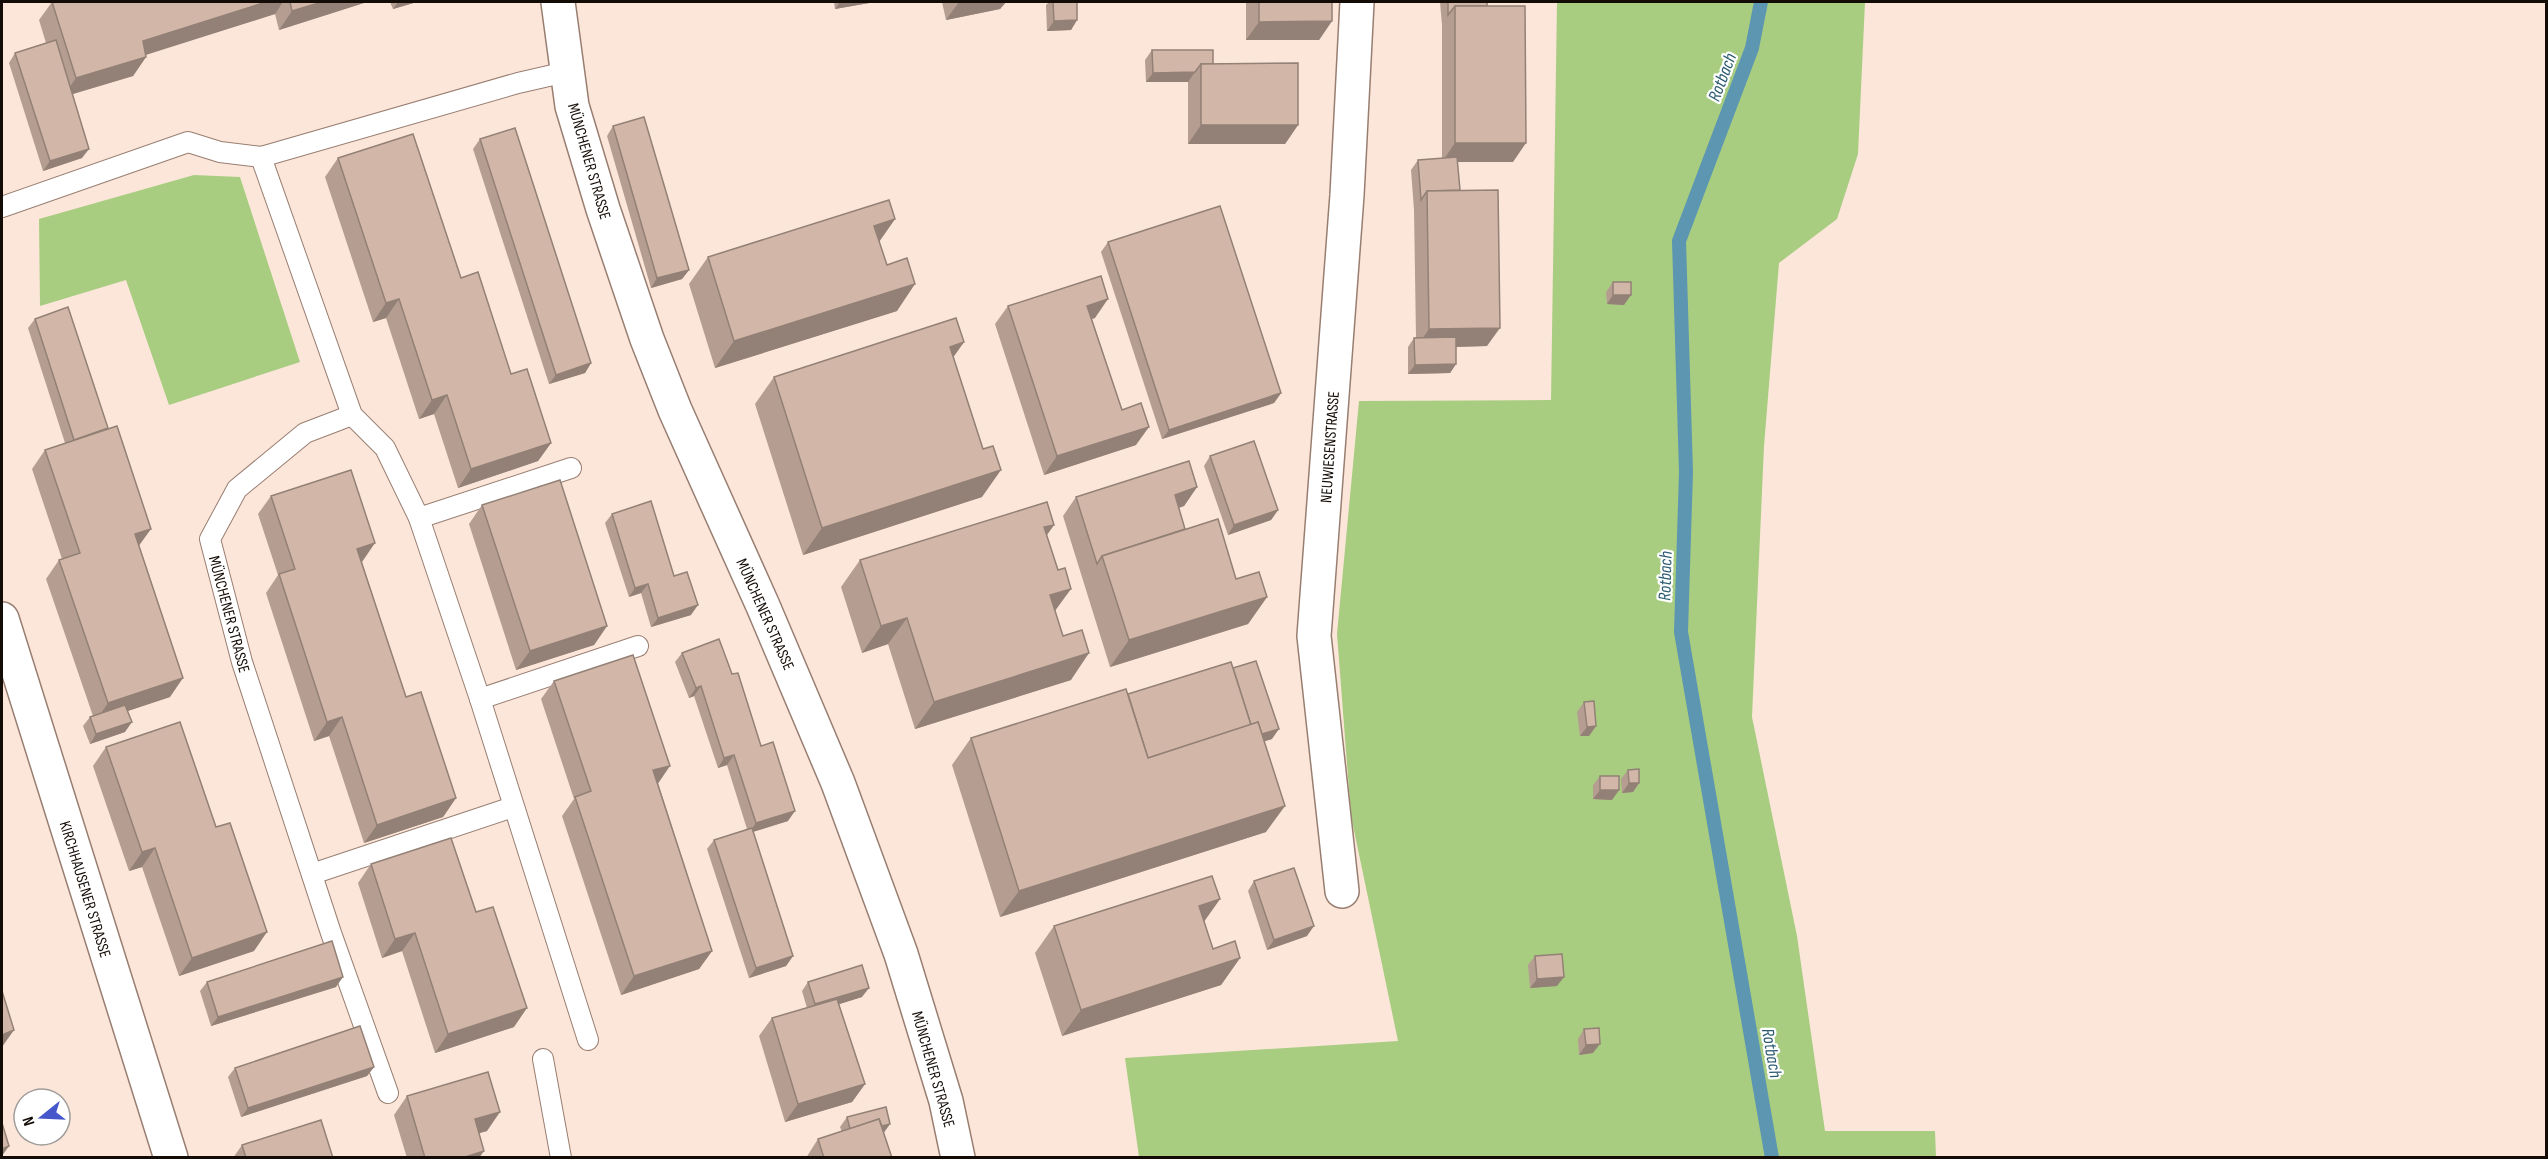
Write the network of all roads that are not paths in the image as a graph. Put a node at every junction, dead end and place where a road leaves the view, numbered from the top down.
1 (558, 2) edge
2 (1357, 2) edge
3 (566, 72) junction
4 (261, 157) junction
5 (2, 207) edge
6 (351, 415) junction
7 (571, 468) dead end
8 (419, 518) junction
9 (2, 619) edge
10 (638, 646) dead end
11 (480, 699) junction
12 (513, 807) junction
13 (312, 874) junction
14 (1342, 891) dead end
15 (588, 1040) dead end
16 (543, 1059) dead end
17 (388, 1093) dead end
18 (171, 1158) edge
19 (561, 1158) edge
20 (958, 1158) edge

1 - 3 street, MÜNCHENER STRASSE
2 - 14 street, NEUWIESENSTRASSE
3 - 4 lane
3 - 20 street, MÜNCHENER STRASSE
4 - 5 lane
4 - 6 lane
6 - 8 lane
6 - 13 lane, MÜNCHENER STRASSE
7 - 8 lane
8 - 11 lane
9 - 18 street, KIRCHHAUSENER STRASSE
10 - 11 lane
11 - 12 lane
12 - 13 lane
12 - 15 lane
13 - 17 lane, MÜNCHENER STRASSE
16 - 19 lane

